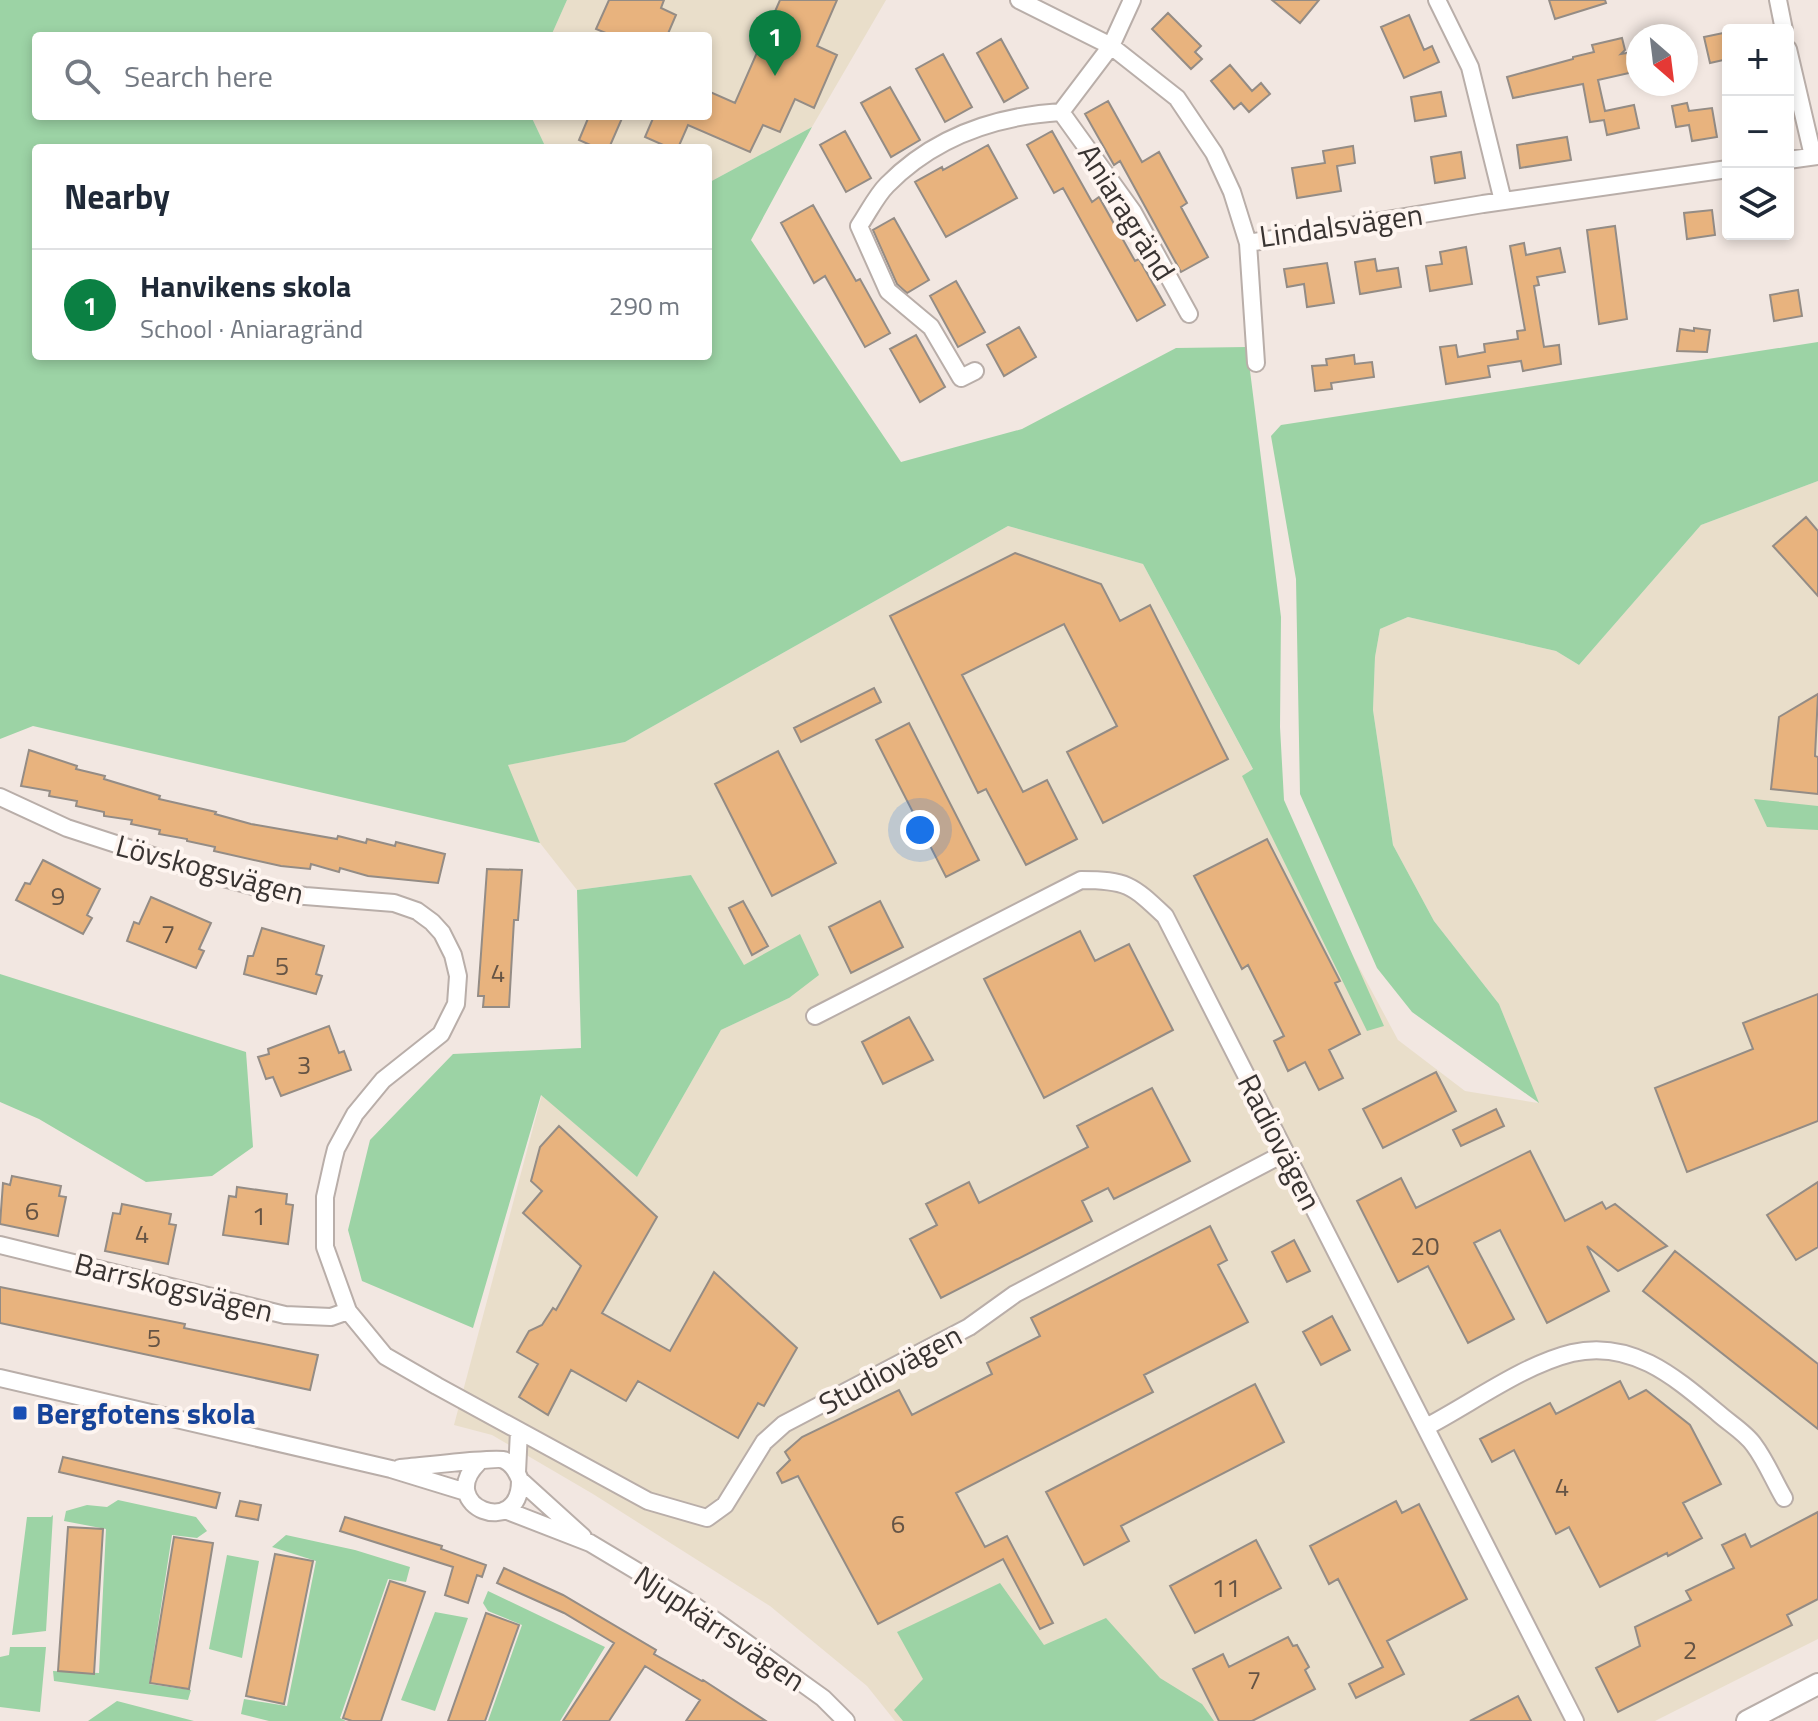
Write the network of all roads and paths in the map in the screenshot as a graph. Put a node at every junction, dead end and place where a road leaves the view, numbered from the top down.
1 (1019, 0) edge
2 (1132, 0) edge
3 (1437, 0) edge
4 (1778, 0) edge
5 (1783, 24) edge
6 (1111, 46) junction
7 (1794, 72) edge
8 (1061, 112) junction
9 (1816, 156) edge
10 (1794, 159) edge
11 (1722, 170) edge
12 (1503, 201) junction
13 (1248, 243) junction
14 (1189, 314) dead end
15 (1256, 363) dead end
16 (968, 374) dead end
17 (0, 797) edge
18 (815, 1016) dead end
19 (1285, 1153) junction
20 (0, 1245) edge
21 (348, 1311) junction
22 (0, 1378) edge
23 (480, 1409) joint
24 (1426, 1427) junction
25 (519, 1431) junction
26 (495, 1458) junction
27 (478, 1463) junction
28 (391, 1469) junction
29 (519, 1476) junction
30 (466, 1492) junction
31 (1784, 1498) dead end
32 (505, 1510) junction
33 (590, 1543) junction
34 (1818, 1684) edge
35 (846, 1721) edge
36 (1575, 1721) edge
37 (1747, 1721) edge

1 - 6 street, Lindalsvägen
2 - 6 street, Aniaragränd
3 - 12 street
4 - 5 street
6 - 8 street, Aniaragränd
6 - 13 street, Lindalsvägen
7 - 9 street
8 - 14 street, Aniaragränd
8 - 16 street, Aniaragränd
9 - 10 street
11 - 12 street, Lindalsvägen
12 - 13 street, Lindalsvägen
13 - 15 street
17 - 21 street, Lövskogsvägen
18 - 19 street, Radiovägen
19 - 24 street, Radiovägen
19 - 25 street, Studiovägen
20 - 21 street, Barrskogsvägen
21 - 23 street, Lövskogsvägen
22 - 28 street, Njupkärrsvägen
23 - 25 street, Studiovägen
24 - 31 street
24 - 36 street, Radiovägen
25 - 26 street
25 - 29 street
26 - 27 street, Njupkärrsvägen
26 - 29 street, Njupkärrsvägen
27 - 28 street, Njupkärrsvägen
27 - 30 street
28 - 30 street, Njupkärrsvägen
29 - 32 street
29 - 33 street, Njupkärrsvägen
30 - 32 street, Njupkärrsvägen
32 - 33 street, Njupkärrsvägen
33 - 35 street, Njupkärrsvägen
34 - 37 street

